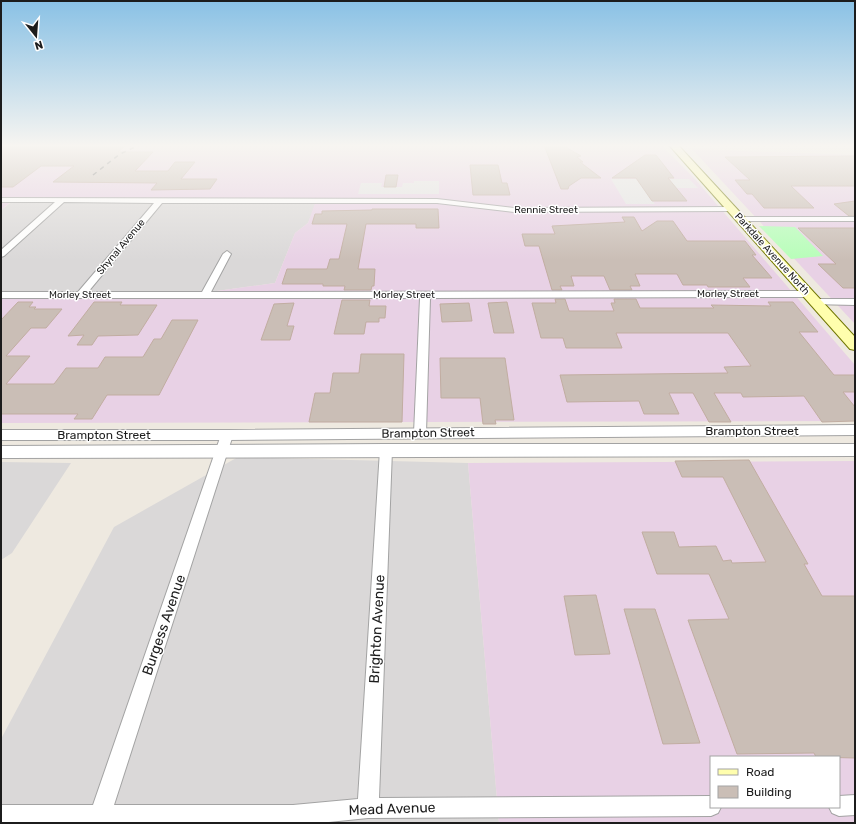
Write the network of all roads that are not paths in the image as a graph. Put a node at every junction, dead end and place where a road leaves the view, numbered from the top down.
1 (708, 183) edge
2 (1, 200) edge
3 (62, 200) junction
4 (160, 200) junction
5 (736, 214) junction
6 (855, 219) edge
7 (1, 254) edge
8 (227, 254) dead end
9 (81, 294) junction
10 (1, 295) edge
11 (204, 295) junction
12 (424, 295) junction
13 (810, 298) junction
14 (855, 302) edge
15 (855, 346) edge
16 (855, 430) edge
17 (420, 433) junction
18 (1, 435) edge
19 (228, 435) junction
20 (386, 450) junction
21 (855, 450) edge
22 (1, 452) edge
23 (223, 452) junction
24 (710, 806) edge
25 (840, 806) edge
26 (855, 806) edge
27 (368, 808) junction
28 (100, 814) junction
29 (1, 815) edge
30 (292, 819) edge

1 - 5 main road, Parkdale Avenue North
2 - 3 street, Rennie Street
3 - 4 street, Rennie Street
3 - 7 street
4 - 5 street, Rennie Street
4 - 9 street, Shynal Avenue
5 - 6 street, Rennie Street
5 - 13 main road, Parkdale Avenue North
8 - 11 street
9 - 10 street, Morley Street
9 - 11 street, Morley Street
11 - 12 street, Morley Street
12 - 13 street, Morley Street
12 - 17 street
13 - 14 street, Morley Street
13 - 15 main road, Parkdale Avenue North
16 - 17 street, Brampton Street
17 - 19 street, Brampton Street
18 - 19 street, Brampton Street
19 - 23 street, Burgess Avenue
20 - 21 street, Brampton Street
20 - 23 street, Brampton Street
20 - 27 street, Brighton Avenue
22 - 23 street, Brampton Street
23 - 28 street, Burgess Avenue
24 - 27 street, Mead Avenue
25 - 26 street
27 - 30 street, Mead Avenue
28 - 29 street, Mead Avenue
28 - 30 street, Mead Avenue

